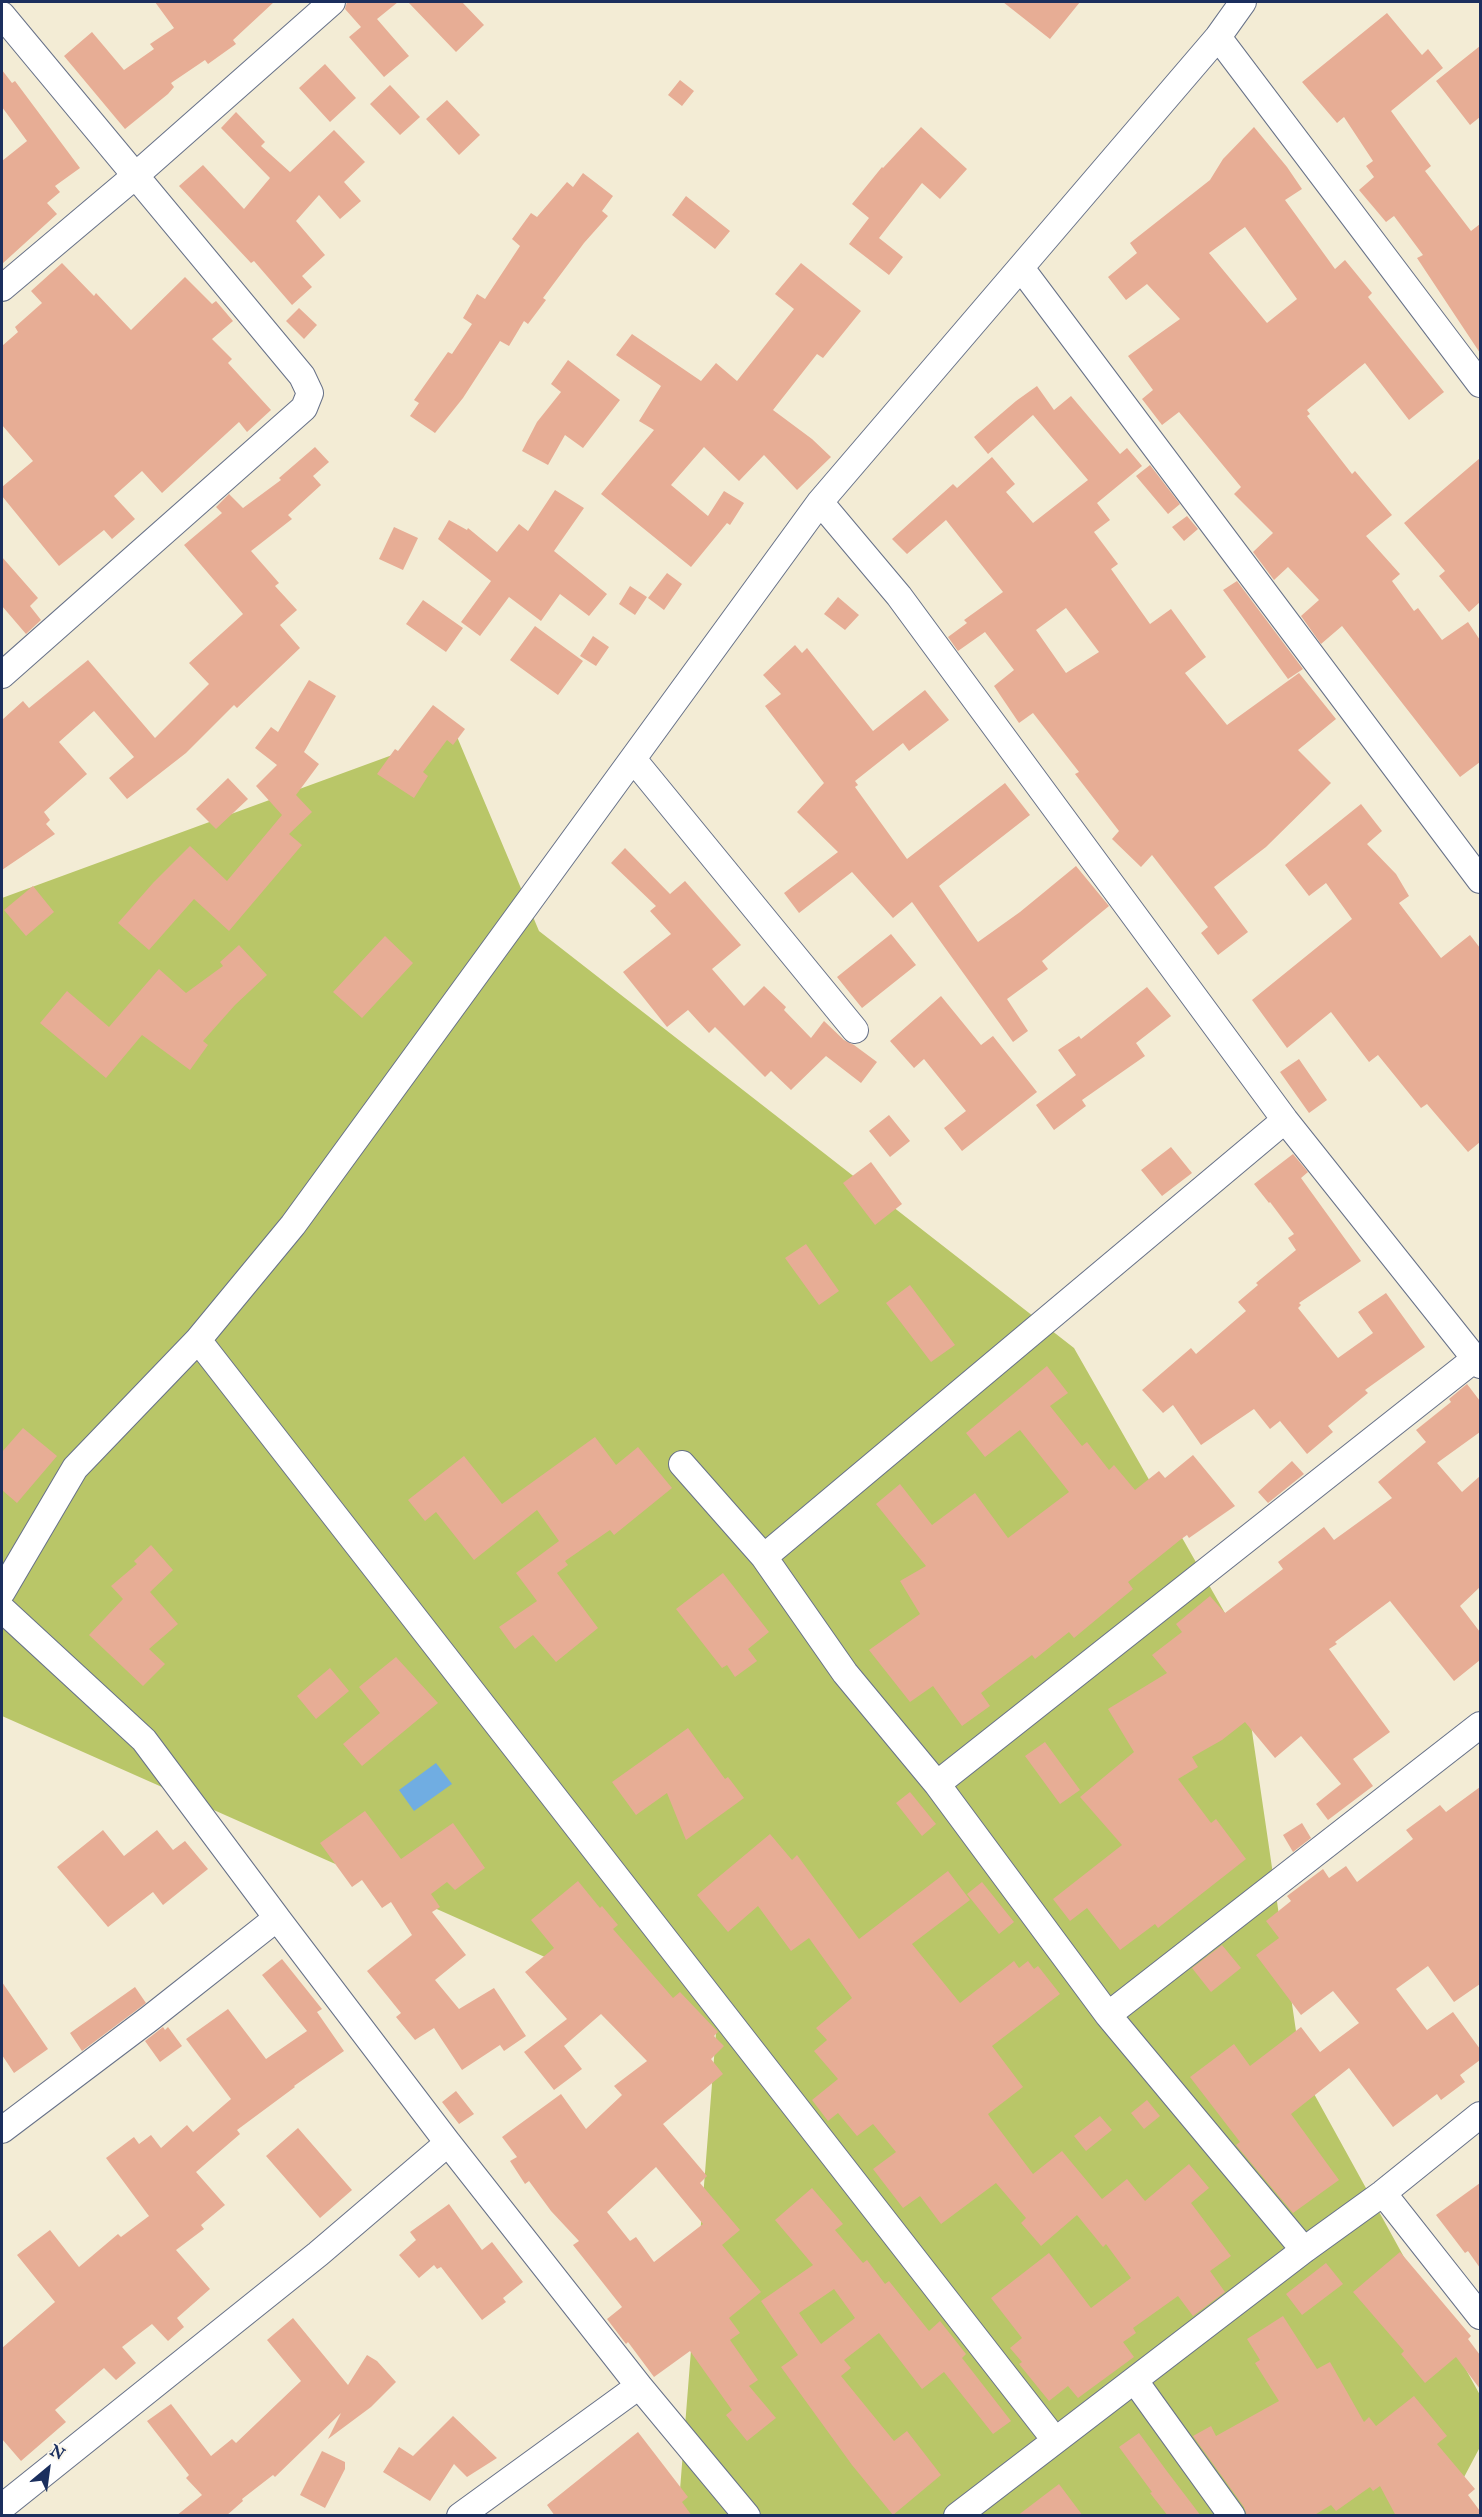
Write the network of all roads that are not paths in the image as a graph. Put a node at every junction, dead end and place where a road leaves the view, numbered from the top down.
1 (332, 2) edge
2 (1243, 2) edge
3 (2, 15) edge
4 (1218, 37) junction
5 (135, 176) junction
6 (1021, 268) junction
7 (2, 288) edge
8 (1480, 384) edge
9 (820, 502) junction
10 (2, 675) edge
11 (633, 759) junction
12 (1480, 879) edge
13 (855, 1030) dead end
14 (1285, 1120) junction
15 (198, 1340) junction
16 (1478, 1362) edge
17 (682, 1464) dead end
18 (764, 1557) junction
19 (2, 1592) edge
20 (2, 1609) edge
21 (1480, 1725) edge
22 (937, 1784) junction
23 (276, 1917) junction
24 (1108, 2015) junction
25 (1480, 2115) edge
26 (2, 2130) edge
27 (448, 2143) junction
28 (1383, 2193) junction
29 (1304, 2250) junction
30 (1480, 2316) edge
31 (1135, 2381) junction
32 (639, 2386) junction
33 (1055, 2440) junction
34 (2, 2507) edge
35 (460, 2516) edge
36 (747, 2516) edge
37 (957, 2516) edge
38 (1232, 2516) edge

1 - 5 street
2 - 4 street
3 - 5 street
4 - 6 street
4 - 8 street
5 - 7 street
5 - 10 street
6 - 9 street
6 - 12 street
9 - 11 street
9 - 14 street
11 - 13 street
11 - 15 street
14 - 16 street
14 - 18 street
15 - 19 street
15 - 33 street
16 - 22 street
17 - 18 street
18 - 22 street
20 - 23 street
21 - 24 street
22 - 24 street
23 - 26 street
23 - 27 street
24 - 29 street
25 - 28 street
27 - 32 street
27 - 34 street
28 - 29 street
28 - 30 street
29 - 31 street
31 - 33 street
31 - 38 street
32 - 35 street
32 - 36 street
33 - 37 street

